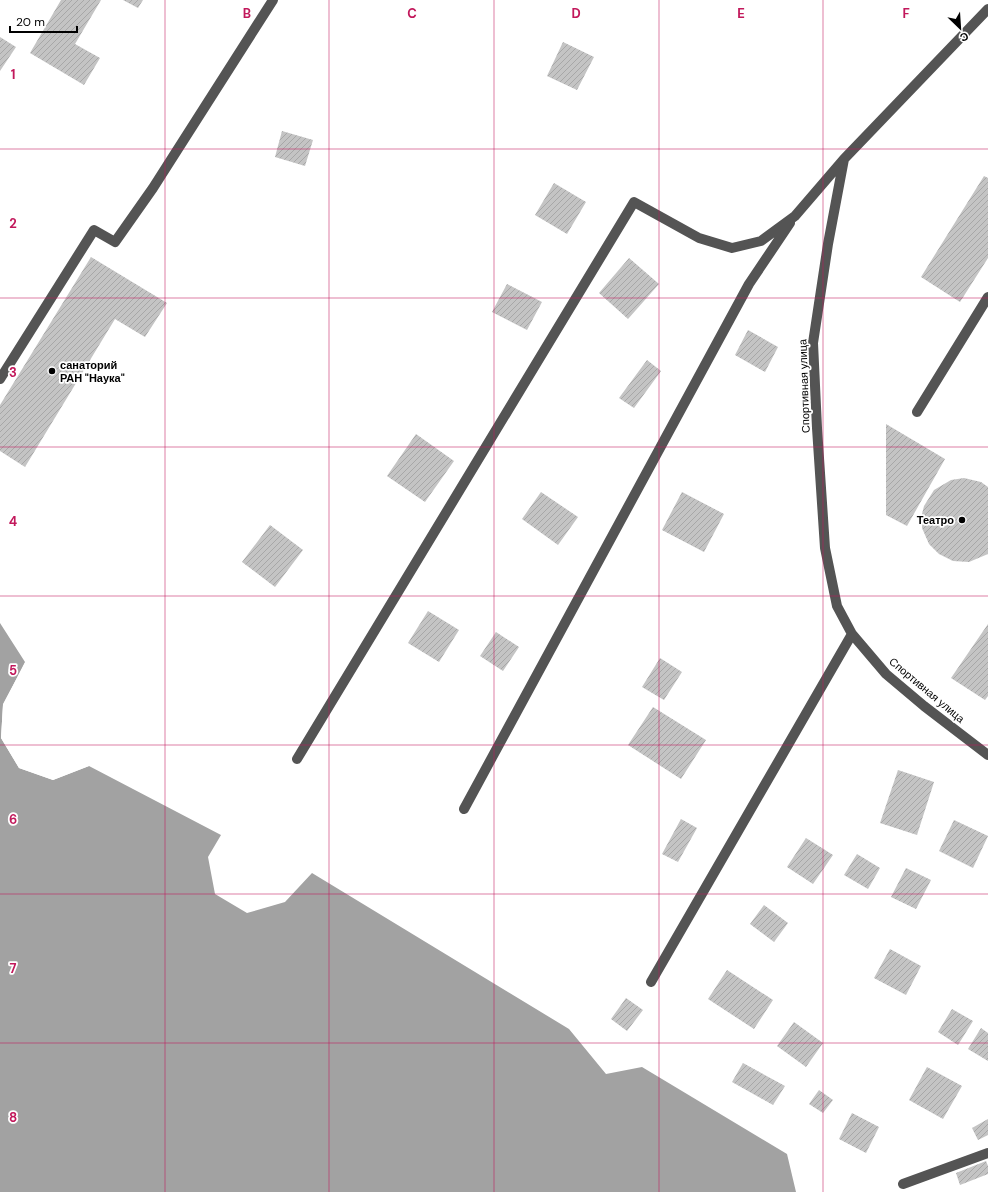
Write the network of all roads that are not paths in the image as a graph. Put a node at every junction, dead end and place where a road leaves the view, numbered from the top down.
1 (273, 0) edge
2 (988, 9) edge
3 (844, 159) junction
4 (795, 216) junction
5 (988, 297) edge
6 (0, 379) edge
7 (917, 412) dead end
8 (852, 634) junction
9 (988, 754) edge
10 (298, 759) dead end
11 (464, 809) dead end
12 (651, 982) dead end
13 (988, 1152) edge
14 (903, 1184) dead end

1 - 6 street
2 - 3 street
3 - 4 street
3 - 8 street, Спортивная улица
4 - 10 street
4 - 11 street
5 - 7 street
8 - 9 street, Спортивная улица
8 - 12 street
13 - 14 street

